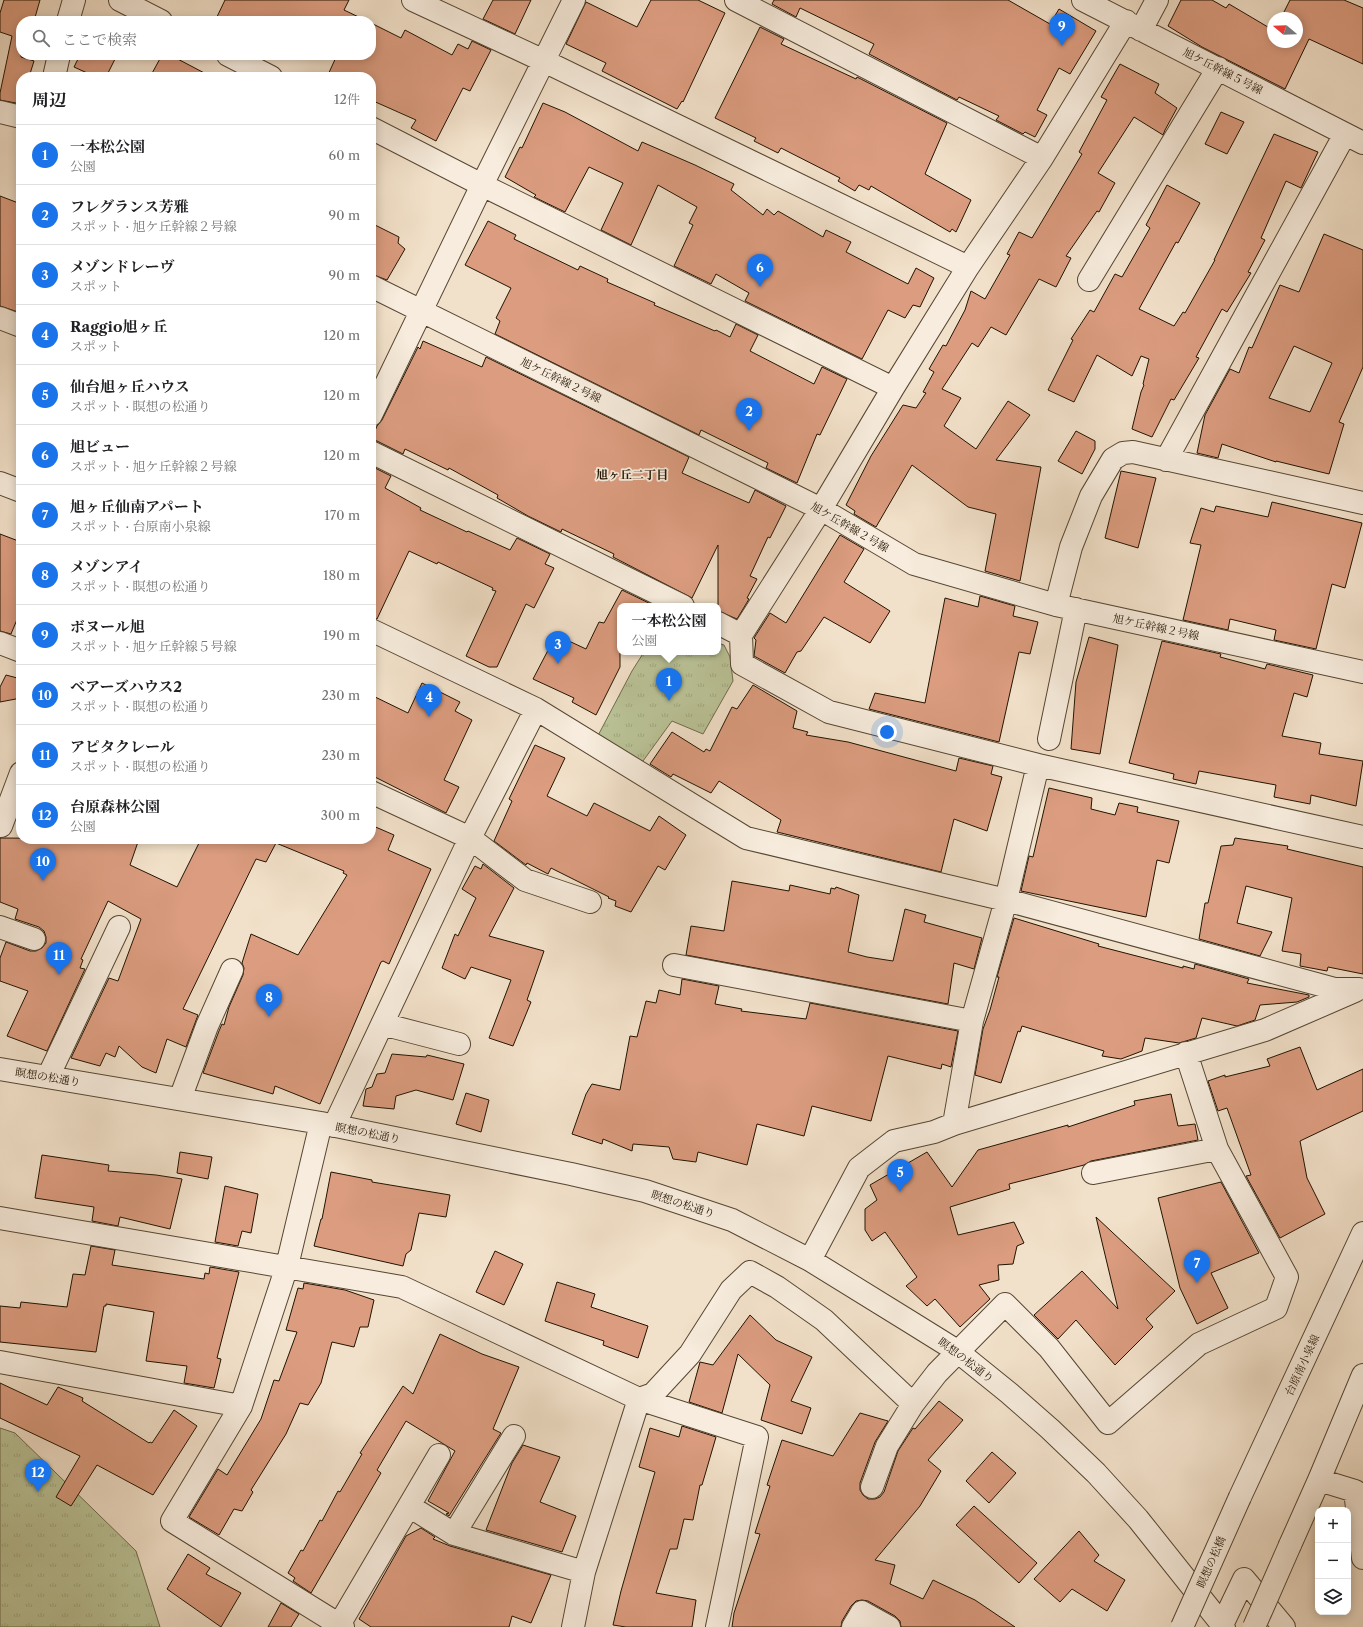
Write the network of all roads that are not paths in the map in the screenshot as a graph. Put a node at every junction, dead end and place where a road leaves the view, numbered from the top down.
1 (74, 0) edge
2 (120, 0) edge
3 (413, 0) edge
4 (574, 0) edge
5 (736, 0) edge
6 (1083, 0) edge
7 (1157, 0) edge
8 (69, 16) edge
9 (151, 16) edge
10 (1134, 26) junction
11 (58, 60) edge
12 (238, 60) edge
13 (544, 61) junction
14 (1218, 68) junction
15 (55, 72) edge
16 (261, 72) edge
17 (0, 112) edge
18 (16, 116) edge
19 (376, 131) edge
20 (1354, 138) edge
21 (1042, 158) junction
22 (482, 185) junction
23 (968, 267) junction
24 (1089, 280) dead end
25 (376, 289) edge
26 (420, 311) junction
27 (0, 318) edge
28 (16, 324) edge
29 (893, 388) junction
30 (376, 404) edge
31 (376, 454) edge
32 (1166, 460) junction
33 (0, 483) edge
34 (16, 489) edge
35 (1361, 498) edge
36 (821, 509) junction
37 (677, 603) edge
38 (1066, 607) junction
39 (721, 625) edge
40 (376, 632) edge
41 (741, 635) junction
42 (0, 643) edge
43 (16, 649) edge
44 (1363, 672) edge
45 (536, 709) junction
46 (1049, 739) dead end
47 (1038, 765) junction
48 (16, 786) edge
49 (376, 794) edge
50 (1, 826) dead end
51 (1363, 837) edge
52 (470, 838) junction
53 (1006, 900) junction
54 (590, 902) dead end
55 (0, 927) edge
56 (119, 927) dead end
57 (34, 939) dead end
58 (674, 965) dead end
59 (232, 970) dead end
60 (1361, 988) edge
61 (972, 1021) junction
62 (382, 1024) junction
63 (459, 1044) dead end
64 (1186, 1053) junction
65 (0, 1069) edge
66 (48, 1077) junction
67 (180, 1098) junction
68 (954, 1124) junction
69 (328, 1125) junction
70 (1218, 1149) junction
71 (1093, 1173) dead end
72 (0, 1218) edge
73 (1363, 1233) edge
74 (810, 1260) junction
75 (288, 1266) junction
76 (957, 1351) junction
77 (0, 1362) edge
78 (1363, 1375) edge
79 (639, 1399) junction
80 (914, 1404) junction
81 (241, 1406) junction
82 (514, 1436) dead end
83 (439, 1455) dead end
84 (1319, 1480) junction
85 (872, 1487) dead end
86 (1359, 1487) edge
87 (1240, 1497) joint
88 (409, 1506) junction
89 (454, 1534) junction
90 (1363, 1558) edge
91 (584, 1572) junction
92 (341, 1626) edge
93 (1222, 1626) edge
94 (573, 1627) edge
95 (717, 1627) edge
96 (853, 1627) edge
97 (889, 1627) edge
98 (1182, 1627) edge
99 (1254, 1627) edge
100 (1284, 1627) edge

1 - 8 street
2 - 9 street
3 - 13 street
4 - 13 street
5 - 21 street
6 - 10 street, 旭ケ丘幹線５号線
7 - 10 street
10 - 14 street, 旭ケ丘幹線５号線
10 - 21 street
11 - 15 street
12 - 16 street
13 - 22 street
13 - 23 street
14 - 20 street, 旭ケ丘幹線５号線
14 - 24 street
17 - 18 street
19 - 22 street
20 - 32 street
21 - 23 street
22 - 26 street
22 - 29 street
23 - 29 street
25 - 26 street, 旭ケ丘幹線２号線
26 - 30 street
26 - 36 street, 旭ケ丘幹線２号線
27 - 28 street
29 - 36 street
31 - 37 street
32 - 35 street
32 - 38 street
33 - 34 street
36 - 38 street, 旭ケ丘幹線２号線
36 - 41 street
38 - 44 street, 旭ケ丘幹線２号線
38 - 46 street
39 - 41 street
40 - 45 street
41 - 47 street
42 - 43 street
45 - 52 street
45 - 53 street
47 - 51 street
47 - 53 street
48 - 50 street
49 - 52 street
52 - 54 street
52 - 62 street
53 - 60 street
53 - 61 street
55 - 57 street
56 - 66 street
58 - 61 street
59 - 67 street
60 - 64 street
61 - 68 street
62 - 63 street
62 - 69 street
64 - 68 street
64 - 70 street
65 - 66 street, 瞑想の松通り
66 - 67 street, 瞑想の松通り
67 - 69 street, 瞑想の松通り
68 - 74 street
69 - 74 street, 瞑想の松通り
69 - 75 street
70 - 71 street
70 - 76 street
72 - 75 street
73 - 87 street, 台原南小泉線
74 - 76 street, 瞑想の松通り
75 - 79 street
75 - 81 street
76 - 80 street
76 - 93 street, 瞑想の松通り
77 - 81 street
78 - 84 street
79 - 80 street
79 - 91 street
79 - 95 street
80 - 85 street
81 - 92 street
82 - 89 street
83 - 88 street
84 - 86 street
84 - 99 street, bridge
86 - 90 street
87 - 98 street, 瞑想の松橋, bridge
88 - 89 street
88 - 92 street
89 - 91 street
91 - 94 street
93 - 100 street
96 - 97 street

